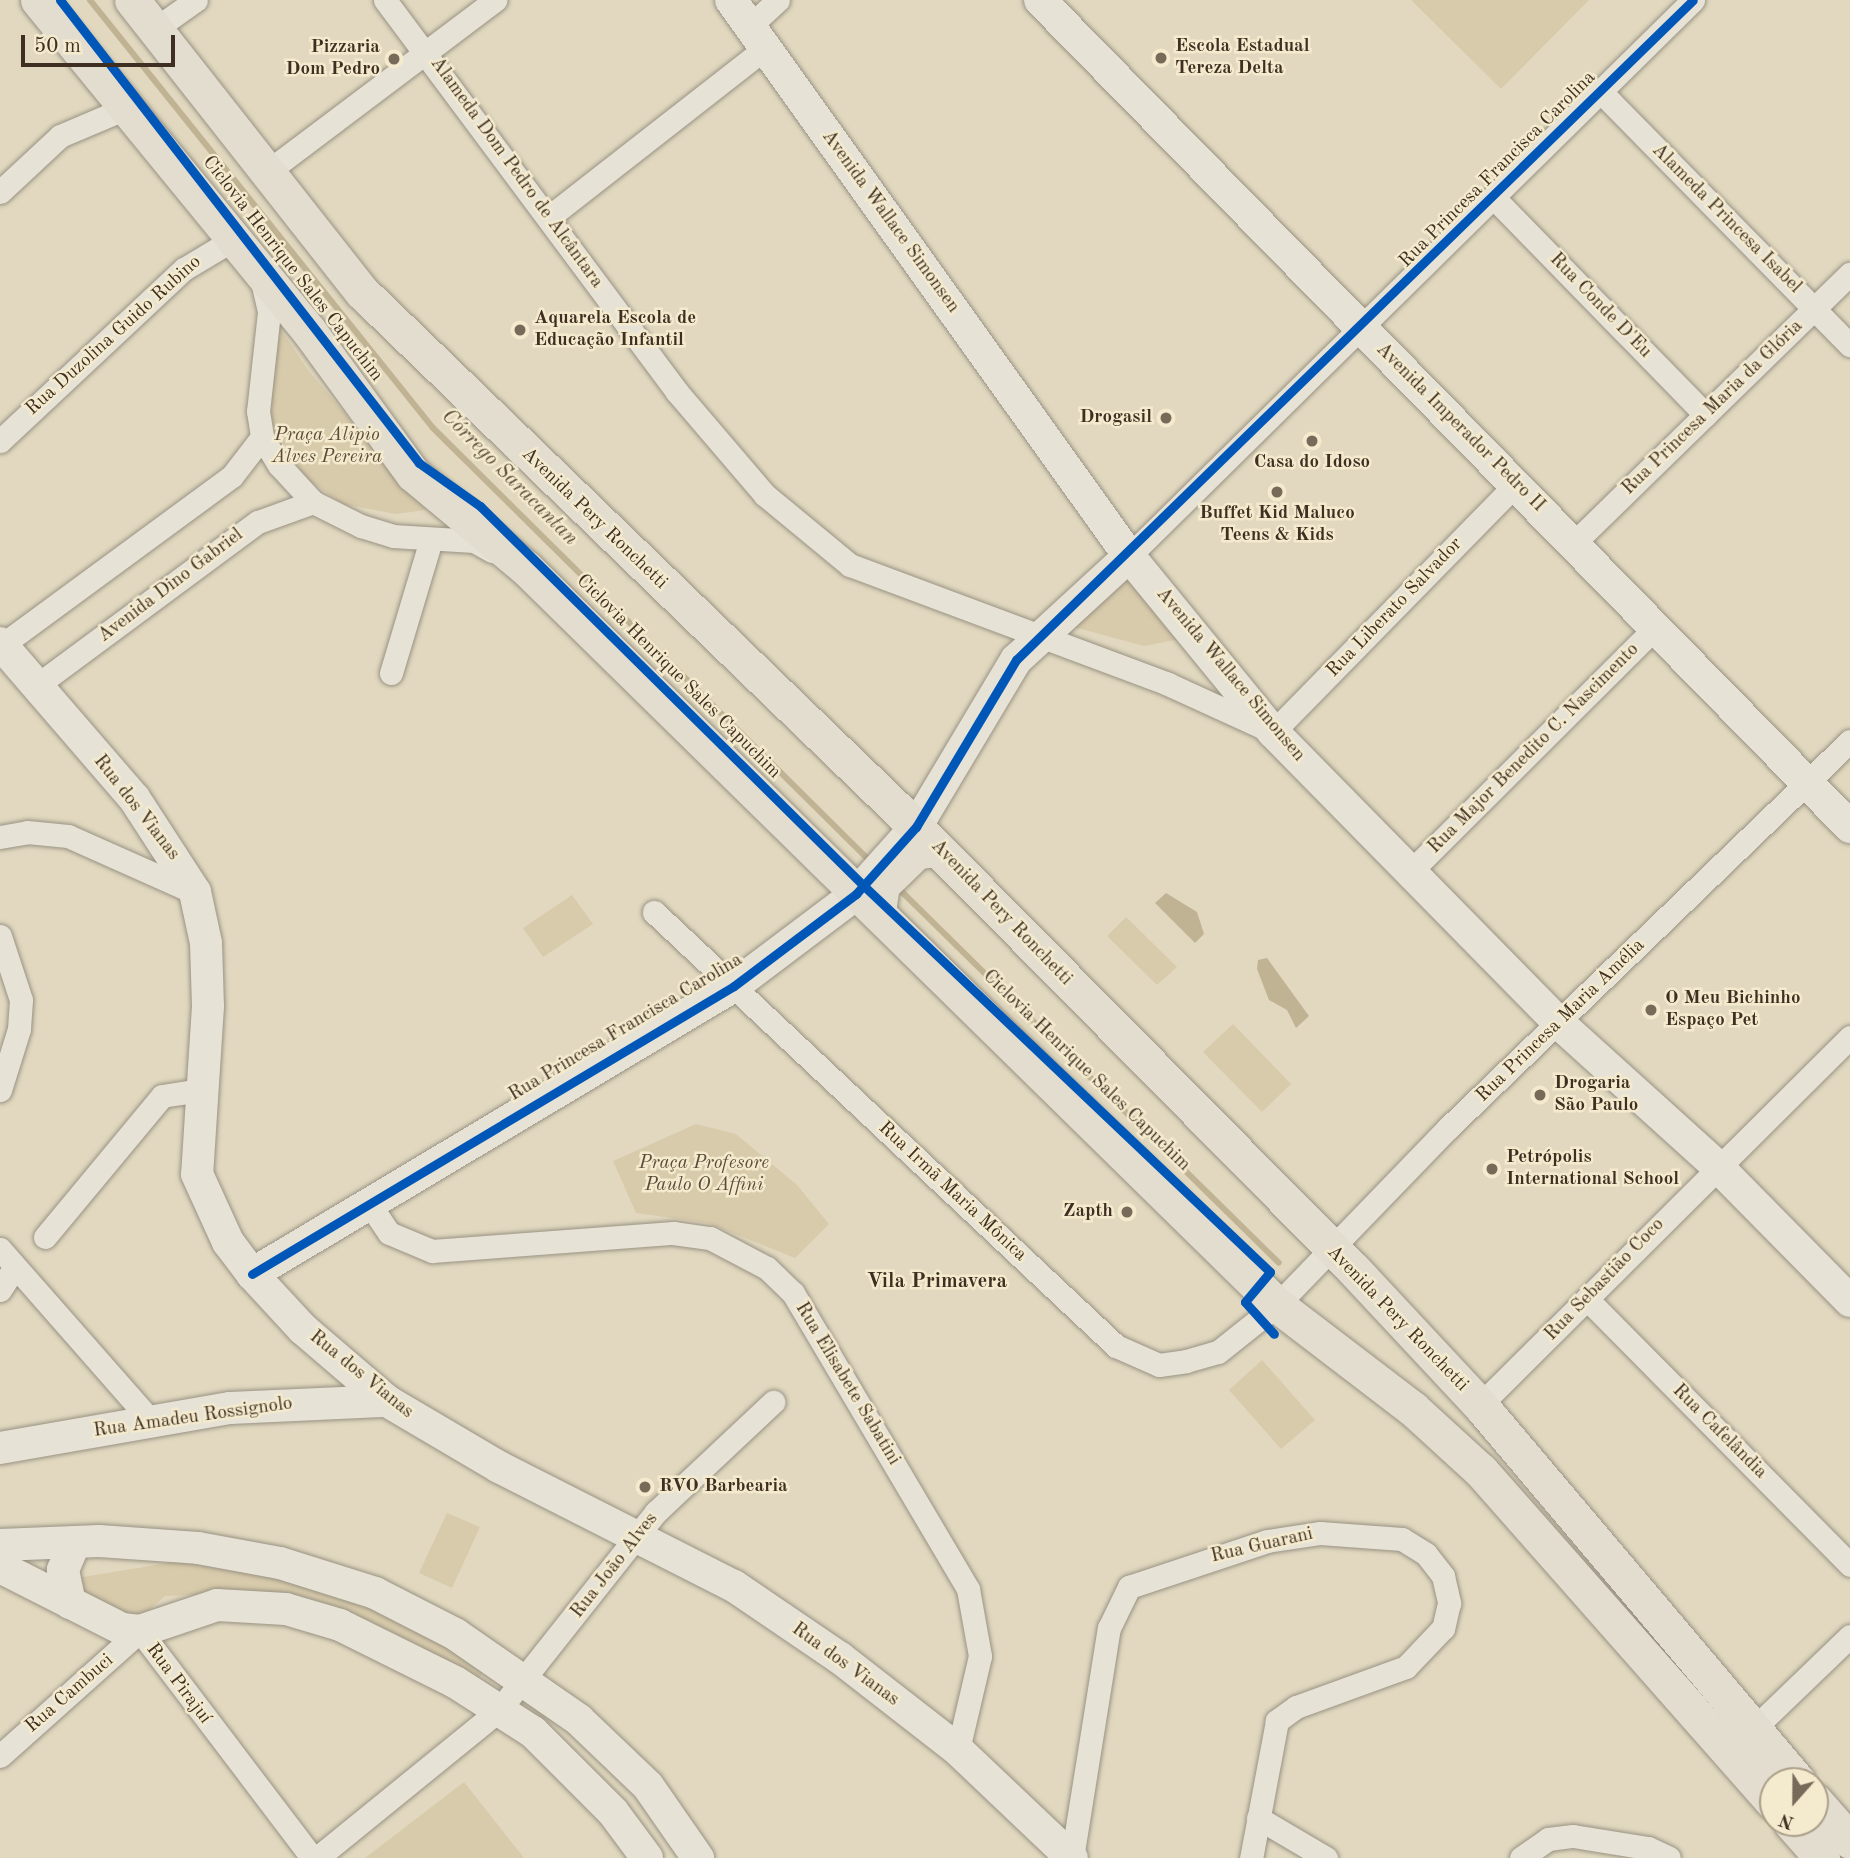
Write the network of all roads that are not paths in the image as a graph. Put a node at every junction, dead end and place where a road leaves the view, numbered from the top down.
1 (38, 0) edge
2 (132, 0) edge
3 (196, 0) edge
4 (385, 0) edge
5 (495, 0) edge
6 (731, 0) edge
7 (778, 0) edge
8 (1040, 0) edge
9 (1693, 0) edge
10 (155, 29) junction
11 (757, 37) junction
12 (426, 50) junction
13 (1601, 92) junction
14 (126, 108) junction
15 (267, 172) junction
16 (0, 192) edge
17 (1494, 198) junction
18 (549, 217) junction
19 (243, 249) junction
20 (1850, 274) edge
21 (1815, 309) junction
22 (1360, 331) junction
23 (1850, 345) edge
24 (1706, 415) junction
25 (262, 437) junction
26 (0, 442) edge
27 (1517, 483) junction
28 (313, 502) junction
29 (431, 540) junction
30 (1574, 542) junction
31 (1129, 556) junction
32 (1656, 627) junction
33 (588, 634) junction
34 (1036, 638) junction
35 (1, 644) edge
36 (391, 673) dead end
37 (36, 686) junction
38 (1273, 732) junction
39 (1850, 741) edge
40 (1806, 782) junction
41 (1850, 827) edge
42 (0, 837) edge
43 (918, 844) junction
44 (1411, 871) junction
45 (195, 892) junction
46 (872, 893) junction
47 (654, 912) dead end
48 (0, 936) edge
49 (734, 986) junction
50 (1560, 1024) junction
51 (1850, 1037) edge
52 (0, 1090) edge
53 (200, 1090) junction
54 (1716, 1166) junction
55 (368, 1202) junction
56 (45, 1237) dead end
57 (1328, 1247) junction
58 (0, 1249) edge
59 (15, 1267) junction
60 (252, 1274) junction
61 (0, 1290) edge
62 (1587, 1300) junction
63 (1850, 1301) edge
64 (1277, 1306) junction
65 (387, 1401) junction
66 (774, 1402) dead end
67 (1480, 1405) junction
68 (152, 1422) junction
69 (0, 1448) edge
70 (638, 1532) junction
71 (75, 1542) junction
72 (0, 1545) edge
73 (1850, 1565) edge
74 (0, 1567) edge
75 (70, 1603) junction
76 (140, 1631) junction
77 (1850, 1636) edge
78 (526, 1680) junction
79 (499, 1710) junction
80 (1741, 1740) junction
81 (958, 1750) junction
82 (0, 1756) edge
83 (1779, 1767) edge
84 (1759, 1775) edge
85 (1829, 1817) edge
86 (1258, 1818) junction
87 (1803, 1837) edge
88 (1850, 1841) edge
89 (312, 1858) edge
90 (317, 1858) edge
91 (647, 1858) edge
92 (698, 1858) edge
93 (1072, 1858) edge
94 (1251, 1858) edge
95 (1326, 1858) edge
96 (1521, 1858) edge
97 (1669, 1858) edge
98 (1822, 1858) edge

1 - 14 main road, Avenida Pery Ronchetti
2 - 10 main road, Avenida Pery Ronchetti
3 - 10 street
4 - 12 street, Alameda Dom Pedro de Alcântara
5 - 12 street
6 - 11 street, Avenida Wallace Simonsen
7 - 11 street
8 - 22 street, Avenida Imperador Pedro II
9 - 13 street, Rua Princesa Francisca Carolina
10 - 15 main road, Avenida Pery Ronchetti
11 - 18 street
11 - 31 street, Avenida Wallace Simonsen
12 - 15 street
12 - 18 street, Alameda Dom Pedro de Alcântara
13 - 17 street, Rua Princesa Francisca Carolina
13 - 21 street, Alameda Princesa Isabel
14 - 16 street
14 - 19 main road, Avenida Pery Ronchetti
15 - 43 main road, Avenida Pery Ronchetti
17 - 22 street, Rua Princesa Francisca Carolina
17 - 24 street, Rua Conde D'Eu
18 - 34 street, Alameda Dom Pedro de Alcântara
19 - 25 street, Avenida Pery Ronchetti
19 - 26 street, Rua Duzolina Guido Rubino
19 - 33 main road, Avenida Pery Ronchetti
20 - 21 street, Rua Princesa Maria da Glória
21 - 23 street, Alameda Princesa Isabel
21 - 24 street, Rua Princesa Maria da Glória
22 - 27 street, Avenida Imperador Pedro II
22 - 31 street, Rua Princesa Francisca Carolina
24 - 30 street, Rua Princesa Maria da Glória
25 - 28 street, Avenida Pery Ronchetti
25 - 35 street
27 - 30 street, Avenida Imperador Pedro II
27 - 38 street, Rua Liberato Salvador
28 - 29 street, Avenida Pery Ronchetti
28 - 37 street, Avenida Dino Gabriel
29 - 33 street, Avenida Pery Ronchetti
29 - 36 street
30 - 32 street, Avenida Imperador Pedro II
31 - 34 street, Rua Princesa Francisca Carolina
31 - 38 street, Avenida Wallace Simonsen
32 - 40 street, Avenida Imperador Pedro II
32 - 44 street, Rua Major Benedito C. Nascimento
33 - 46 main road, Avenida Pery Ronchetti
34 - 38 street, Alameda Dom Pedro de Alcântara
34 - 43 street, Rua Princesa Francisca Carolina
35 - 37 street, Rua dos Vianas
37 - 45 street, Rua dos Vianas
38 - 44 street, Avenida Wallace Simonsen
39 - 40 street, Rua Princesa Maria Amélia
40 - 41 street, Avenida Imperador Pedro II
40 - 50 street, Rua Princesa Maria Amélia
42 - 45 street
43 - 46 main road
43 - 57 main road, Avenida Pery Ronchetti
44 - 50 street, Avenida Wallace Simonsen
45 - 53 street, Rua dos Vianas
46 - 49 street, Rua Princesa Francisca Carolina
46 - 64 main road, Avenida Pery Ronchetti
47 - 49 street, Rua Irmã Maria Mônica
48 - 52 street
49 - 55 street, Rua Princesa Francisca Carolina
49 - 64 street, Rua Irmã Maria Mônica
50 - 54 street, Avenida Wallace Simonsen
50 - 57 street, Rua Princesa Maria Amélia
51 - 54 street, Rua Sebastião Coco
53 - 56 street
53 - 60 street, Rua dos Vianas
54 - 62 street, Rua Sebastião Coco
54 - 63 street, Avenida Wallace Simonsen
55 - 60 street, Rua Princesa Francisca Carolina
55 - 81 street, Rua Elisabete Sabatini
57 - 64 street, Rua Princesa Maria Amélia
57 - 67 main road, Avenida Pery Ronchetti
58 - 59 street
59 - 61 street
59 - 68 street
60 - 65 street, Rua dos Vianas
62 - 67 street, Rua Sebastião Coco
62 - 73 street, Rua Cafelândia
64 - 80 main road, Avenida Pery Ronchetti
65 - 68 street, Rua Amadeu Rossignolo
65 - 70 street, Rua dos Vianas
66 - 70 street, Rua João Alves
67 - 80 main road, Avenida Pery Ronchetti
68 - 69 street, Rua Amadeu Rossignolo
70 - 78 street, Rua João Alves
70 - 81 street, Rua dos Vianas
71 - 72 street
71 - 75 street
71 - 78 street
74 - 75 street, Rua Pirajuí
75 - 76 street, Rua Pirajuí
76 - 79 street
76 - 82 street, Rua Cambuci
76 - 89 street, Rua Pirajuí
77 - 80 street
78 - 79 street, Rua João Alves
78 - 92 street
79 - 90 street, Rua João Alves
79 - 91 street
80 - 83 main road, Avenida Pery Ronchetti
80 - 84 main road, Avenida Pery Ronchetti
81 - 93 street, Rua dos Vianas
85 - 88 main road
86 - 93 street, Rua Guarani
86 - 94 street, Rua Guarani
86 - 95 street
87 - 98 main road
96 - 97 street

